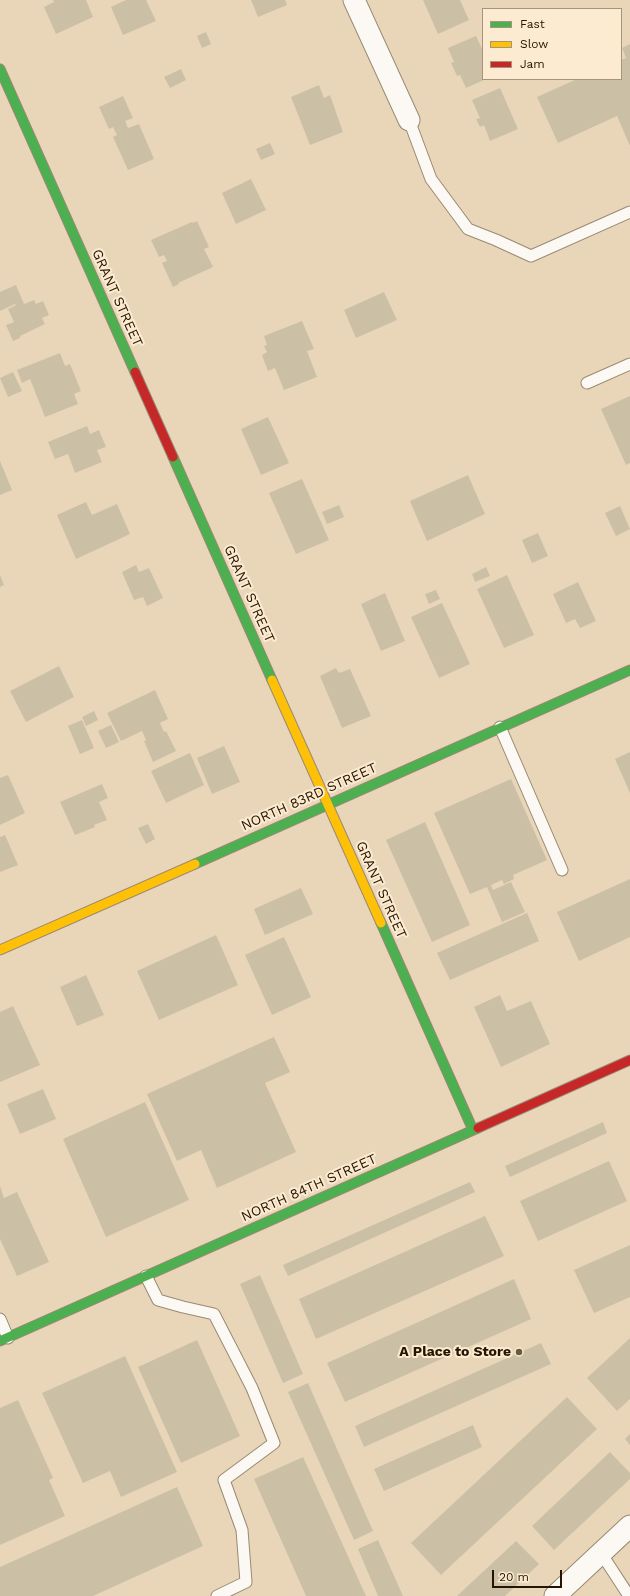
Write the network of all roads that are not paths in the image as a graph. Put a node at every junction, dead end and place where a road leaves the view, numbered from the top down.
1 (354, 0) edge
2 (0, 68) edge
3 (409, 120) joint
4 (630, 212) edge
5 (630, 364) edge
6 (587, 383) dead end
7 (630, 670) edge
8 (500, 727) junction
9 (327, 804) junction
10 (562, 870) dead end
11 (0, 950) edge
12 (630, 1060) edge
13 (473, 1130) junction
14 (146, 1276) junction
15 (0, 1319) edge
16 (4, 1340) edge
17 (630, 1526) edge
18 (601, 1553) junction
19 (217, 1596) edge
20 (555, 1596) edge
21 (629, 1596) edge

1 - 3 street
2 - 9 street, GRANT STREET
3 - 4 lane
5 - 6 lane
7 - 8 street, NORTH 83RD STREET
8 - 9 street, NORTH 83RD STREET
8 - 10 lane
9 - 11 street, NORTH 83RD STREET
9 - 13 street, GRANT STREET
12 - 13 street, NORTH 84TH STREET
13 - 14 street, NORTH 84TH STREET
14 - 16 street, NORTH 84TH STREET
14 - 19 lane
15 - 16 lane
17 - 18 street
18 - 20 street
18 - 21 lane

